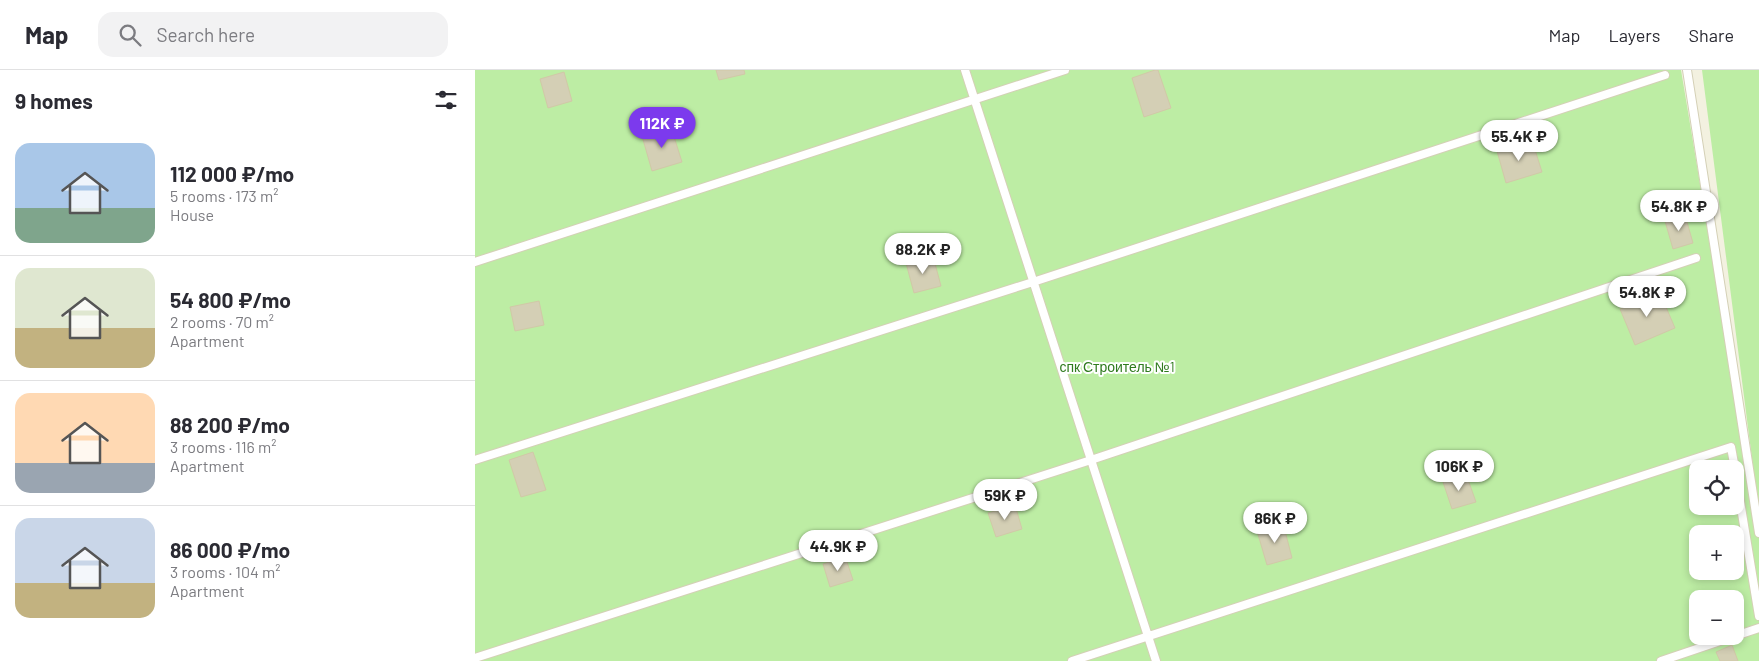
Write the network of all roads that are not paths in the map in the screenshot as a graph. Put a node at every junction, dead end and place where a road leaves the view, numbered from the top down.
1 (965, 70) edge
2 (1065, 70) edge
3 (1687, 70) edge
4 (1665, 75) dead end
5 (975, 100) junction
6 (1696, 258) dead end
7 (475, 262) edge
8 (1033, 282) junction
9 (475, 460) edge
10 (1091, 460) junction
11 (1691, 460) edge
12 (1733, 460) edge
13 (1689, 461) edge
14 (1742, 515) edge
15 (1759, 533) edge
16 (1759, 616) edge
17 (1759, 628) edge
18 (1744, 633) edge
19 (1148, 636) junction
20 (1708, 645) edge
21 (475, 658) edge
22 (1072, 661) edge
23 (1157, 661) edge
24 (1661, 661) edge

1 - 5 lane
2 - 5 lane
3 - 15 lane
4 - 8 lane
5 - 7 lane
5 - 8 lane
6 - 10 lane
8 - 9 lane
8 - 10 lane
10 - 19 lane
10 - 21 lane
11 - 12 lane
13 - 19 lane
14 - 16 lane
17 - 18 lane
19 - 22 lane
19 - 23 lane
20 - 24 lane

